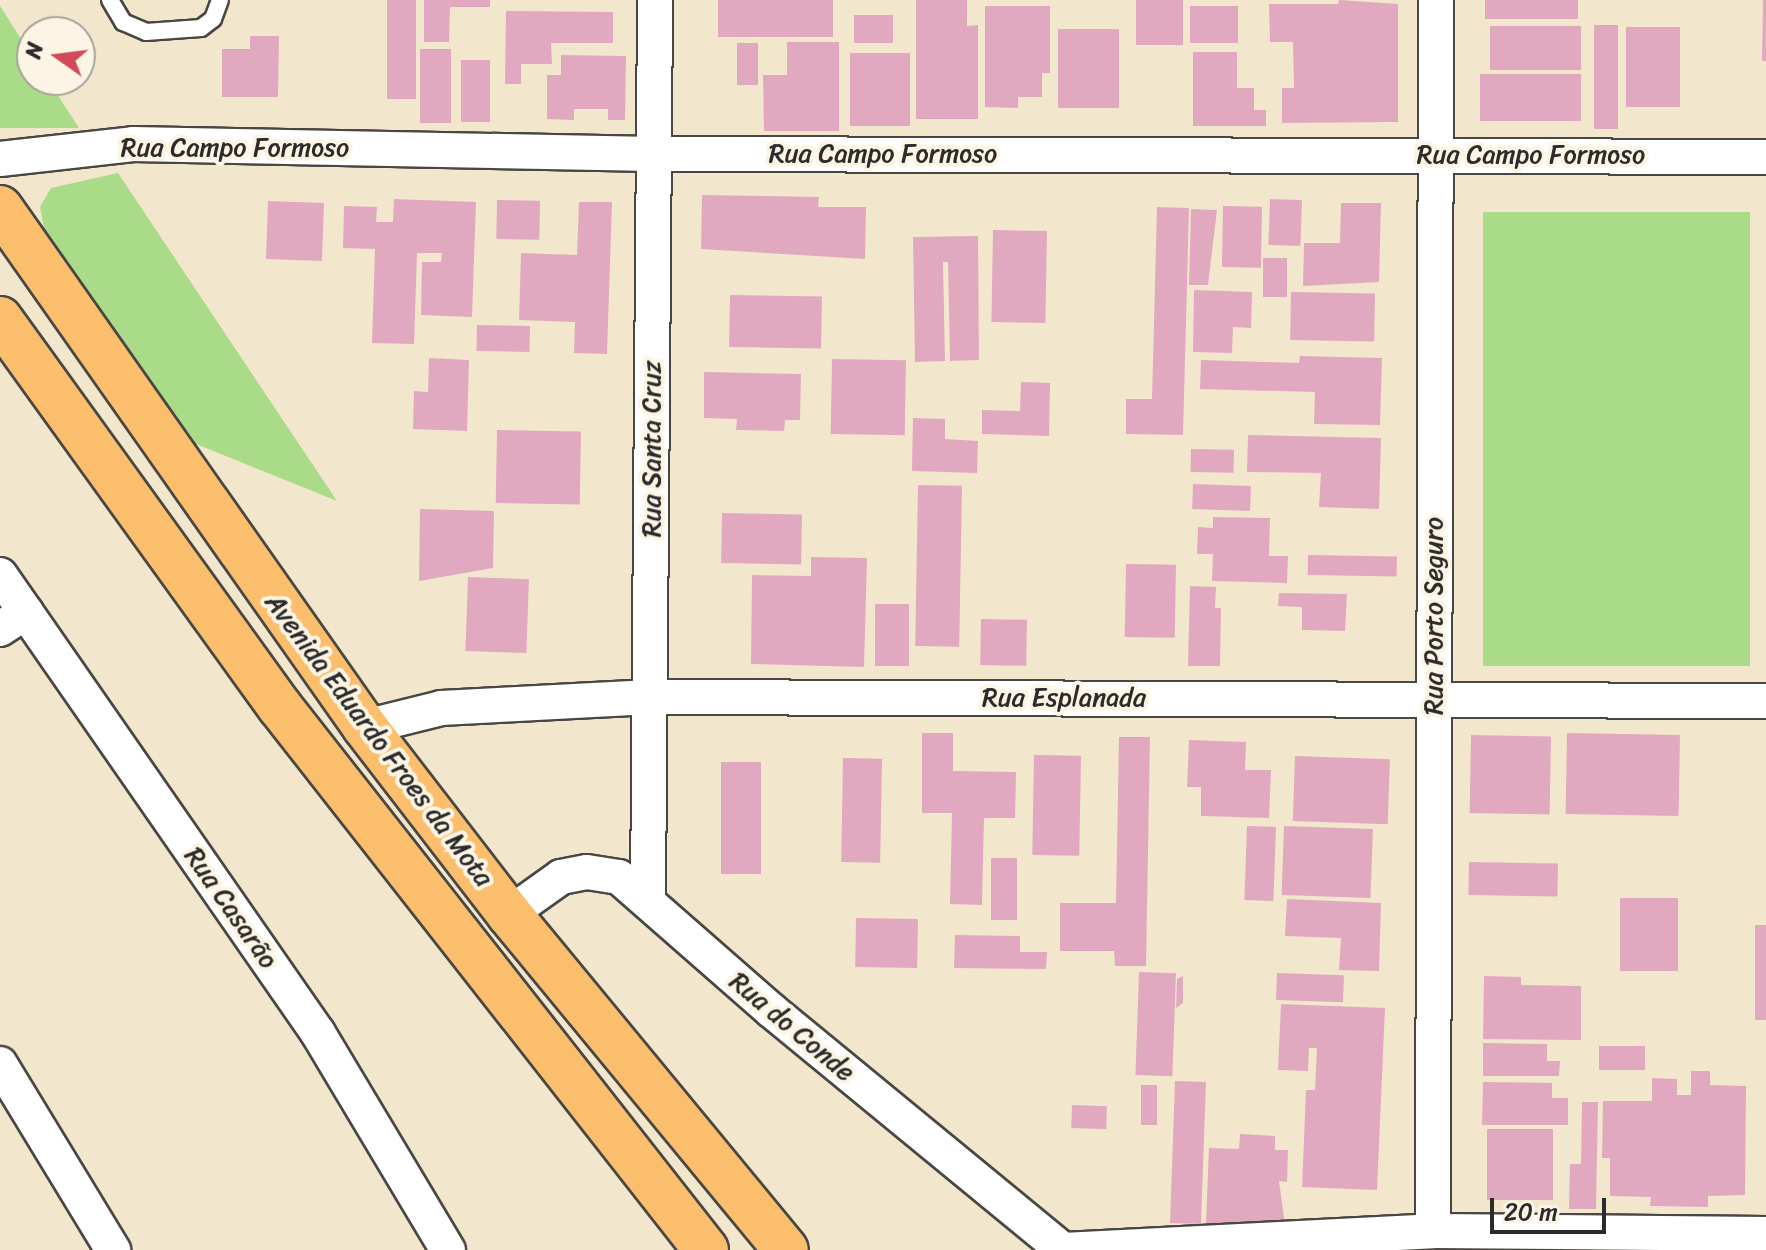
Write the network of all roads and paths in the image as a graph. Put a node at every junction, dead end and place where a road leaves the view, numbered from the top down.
1 (110, 0) edge
2 (220, 0) edge
3 (655, 0) edge
4 (1436, 0) edge
5 (654, 154) junction
6 (1436, 154) junction
7 (1766, 157) edge
8 (0, 159) edge
9 (0, 208) edge
10 (0, 319) edge
11 (0, 575) edge
12 (13, 621) edge
13 (651, 697) junction
14 (1434, 698) junction
15 (1766, 701) edge
16 (365, 727) junction
17 (648, 897) junction
18 (509, 914) junction
19 (0, 1064) edge
20 (1433, 1231) junction
21 (1766, 1234) edge
22 (113, 1250) edge
23 (448, 1250) edge
24 (706, 1250) edge
25 (786, 1250) edge
26 (1063, 1250) edge

1 - 2 lane
3 - 5 street, Rua Santa Cruz
4 - 6 street, Rua Porto Seguro
5 - 6 street, Rua Campo Formoso
5 - 8 street, Rua Campo Formoso
5 - 13 street, Rua Santa Cruz
6 - 7 street, Rua Campo Formoso
6 - 14 street, Rua Porto Seguro
9 - 16 highway, Avenida Eduardo Froes da Mota
10 - 24 highway
11 - 12 street, Rua Casarão
12 - 23 street, Rua Casarão
13 - 14 street, Rua Esplanada
13 - 16 street, Rua Esplanada
13 - 17 street, Rua Santa Cruz
14 - 15 street, Rua Esplanada
14 - 20 street, Rua Porto Seguro
16 - 18 highway, Avenida Eduardo Froes da Mota
17 - 18 street, Rua do Conde
17 - 26 street, Rua do Conde
18 - 25 highway, Avenida Eduardo Froes da Mota
19 - 22 street
20 - 21 street
20 - 26 street

